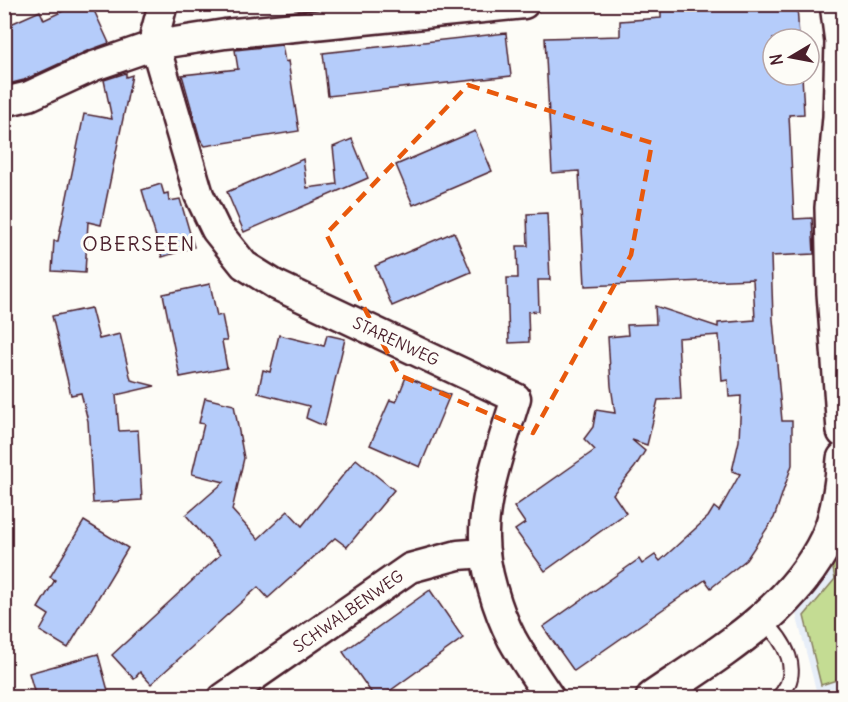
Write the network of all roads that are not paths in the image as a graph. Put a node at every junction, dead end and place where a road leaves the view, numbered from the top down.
1 (163, 4) edge
2 (524, 4) edge
3 (837, 4) edge
4 (155, 45) junction
5 (4, 102) edge
6 (843, 420) edge
7 (843, 459) edge
8 (485, 553) junction
9 (762, 619) junction
10 (224, 698) edge
11 (550, 698) edge
12 (653, 698) edge
13 (778, 698) edge

1 - 4 street, STARENWEG
2 - 4 street
3 - 6 street
4 - 5 street
4 - 8 street, STARENWEG
7 - 9 street
8 - 10 street, SCHWALBENWEG
8 - 11 street, STARENWEG
9 - 12 street
9 - 13 lane

